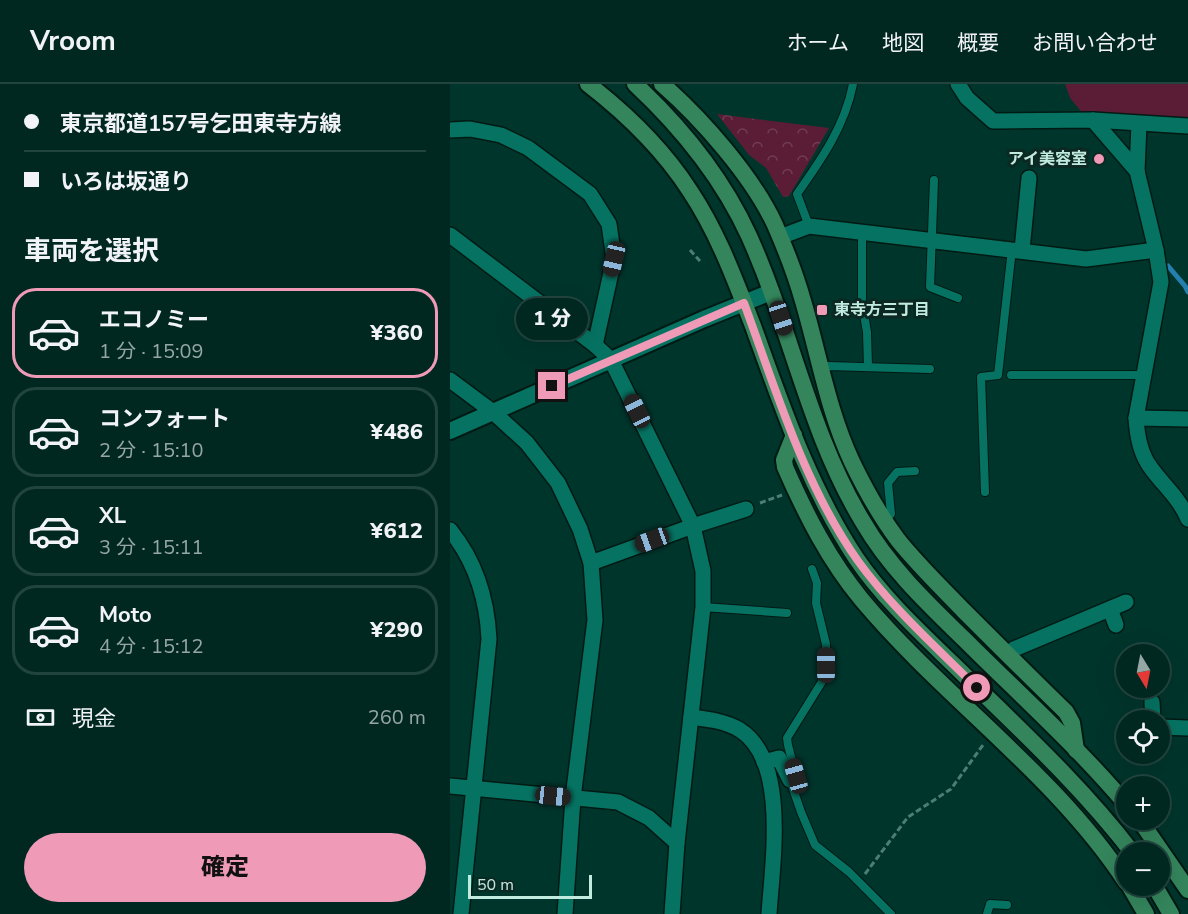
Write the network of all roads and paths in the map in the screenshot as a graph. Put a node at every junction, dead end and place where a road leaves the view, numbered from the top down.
1 (588, 84) edge
2 (635, 84) edge
3 (662, 84) edge
4 (853, 84) edge
5 (958, 84) edge
6 (1093, 120) junction
7 (1139, 124) junction
8 (1188, 126) edge
9 (450, 130) edge
10 (1137, 171) junction
11 (1029, 178) dead end
12 (934, 180) dead end
13 (809, 226) junction
14 (862, 233) junction
15 (450, 235) edge
16 (780, 237) junction
17 (932, 242) junction
18 (690, 250) dead end
19 (1017, 250) junction
20 (1156, 250) junction
21 (700, 261) dead end
22 (771, 292) junction
23 (958, 298) dead end
24 (744, 303) junction
25 (595, 345) junction
26 (611, 360) junction
27 (868, 366) junction
28 (820, 368) junction
29 (930, 369) dead end
30 (1011, 375) dead end
31 (1144, 375) junction
32 (450, 380) edge
33 (493, 412) junction
34 (1136, 418) junction
35 (1188, 419) edge
36 (455, 428) edge
37 (794, 435) junction
38 (450, 440) edge
39 (915, 471) dead end
40 (985, 492) dead end
41 (783, 495) dead end
42 (746, 509) joint
43 (884, 519) junction
44 (1188, 519) edge
45 (693, 525) junction
46 (450, 530) edge
47 (591, 563) junction
48 (812, 569) dead end
49 (1126, 602) dead end
50 (703, 607) junction
51 (1110, 609) junction
52 (787, 613) dead end
53 (1116, 625) dead end
54 (1007, 654) junction
55 (1152, 702) dead end
56 (1152, 710) edge
57 (691, 717) junction
58 (1170, 727) edge
59 (1188, 728) edge
60 (992, 732) junction
61 (1076, 750) junction
62 (764, 762) junction
63 (790, 780) junction
64 (450, 786) edge
65 (473, 788) junction
66 (1116, 793) edge
67 (573, 798) junction
68 (1147, 830) edge
69 (1124, 842) edge
70 (677, 843) junction
71 (1116, 868) edge
72 (859, 883) junction
73 (1188, 890) edge
74 (1136, 896) edge
75 (1160, 896) edge
76 (1007, 905) dead end
77 (461, 914) edge
78 (565, 914) edge
79 (672, 914) edge
80 (769, 914) edge
81 (891, 914) edge
82 (987, 914) edge
83 (1146, 914) edge
84 (1170, 914) edge

1 - 24 main road
2 - 22 main road
3 - 16 main road
4 - 13 lane
5 - 6 street
6 - 7 street
6 - 10 street
7 - 8 street
7 - 10 street
9 - 25 street
10 - 20 street
11 - 19 street
12 - 17 lane
13 - 14 street
13 - 16 street
14 - 17 street
14 - 27 lane
15 - 25 street
16 - 28 main road
17 - 19 street
17 - 23 lane
18 - 21 path
19 - 20 street
19 - 40 lane
20 - 31 street
22 - 24 street
22 - 61 main road
24 - 26 street
24 - 37 main road
25 - 26 street
26 - 33 street
26 - 45 street
27 - 28 lane
27 - 29 lane
28 - 43 main road
30 - 31 lane
31 - 34 street
32 - 33 street
33 - 36 street
33 - 47 street
34 - 35 street
34 - 44 street
36 - 38 street
37 - 60 main road
37 - 69 main road
39 - 43 lane
41 - 42 path
42 - 45 street
43 - 54 main road
45 - 47 street
45 - 50 street
46 - 65 street
47 - 67 street
48 - 63 lane
49 - 51 street
50 - 52 lane
50 - 57 street
51 - 53 street
51 - 54 street
54 - 61 main road
55 - 56 street
57 - 62 street
57 - 70 street
58 - 59 street
60 - 71 main road
60 - 72 path
61 - 66 main road
62 - 63 street
62 - 80 street
63 - 72 lane
64 - 65 street
65 - 67 street
65 - 77 street
67 - 70 street
67 - 78 street
68 - 73 main road
70 - 79 street
72 - 81 lane
74 - 83 main road
75 - 84 main road
76 - 82 lane

